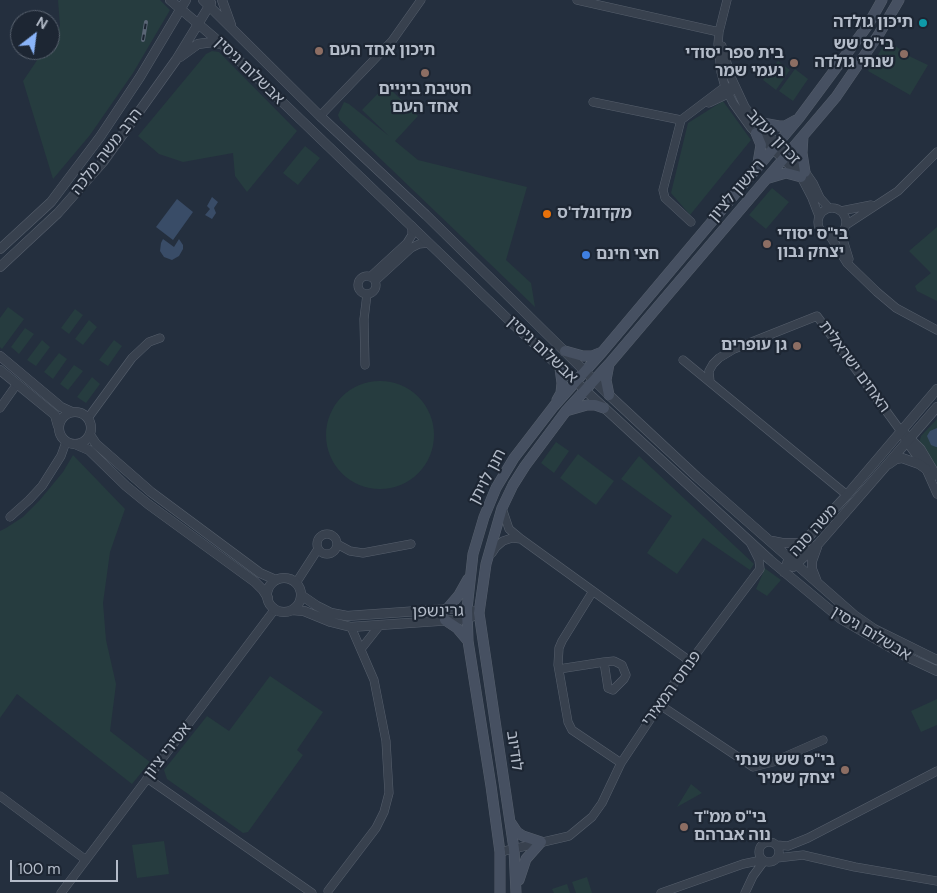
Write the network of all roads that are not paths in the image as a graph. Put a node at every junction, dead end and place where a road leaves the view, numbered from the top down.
1 (170, 0) edge
2 (186, 0) edge
3 (222, 0) edge
4 (421, 0) edge
5 (576, 0) edge
6 (727, 0) edge
7 (882, 0) edge
8 (899, 0) edge
9 (208, 2) edge
10 (181, 9) junction
11 (199, 24) junction
12 (719, 32) junction
13 (239, 37) junction
14 (223, 45) junction
15 (176, 60) junction
16 (735, 88) junction
17 (726, 91) junction
18 (593, 102) dead end
19 (320, 116) junction
20 (799, 118) junction
21 (681, 120) junction
22 (757, 122) junction
23 (756, 134) junction
24 (803, 136) junction
25 (775, 146) junction
26 (937, 152) edge
27 (786, 156) junction
28 (755, 169) junction
29 (803, 174) junction
30 (766, 180) junction
31 (878, 204) junction
32 (829, 208) junction
33 (840, 211) junction
34 (819, 216) junction
35 (691, 222) dead end
36 (846, 225) junction
37 (412, 226) junction
38 (841, 233) junction
39 (830, 236) junction
40 (429, 243) junction
41 (0, 249) edge
42 (0, 267) edge
43 (859, 276) junction
44 (372, 279) junction
45 (367, 294) junction
46 (935, 328) edge
47 (160, 338) dead end
48 (565, 351) junction
49 (603, 352) junction
50 (0, 356) edge
51 (683, 360) dead end
52 (609, 364) junction
53 (365, 365) dead end
54 (560, 368) junction
55 (0, 370) edge
56 (586, 371) junction
57 (594, 380) junction
58 (576, 382) junction
59 (710, 382) junction
60 (16, 384) junction
61 (937, 389) edge
62 (584, 390) junction
63 (610, 394) junction
64 (554, 406) junction
65 (937, 407) edge
66 (0, 408) edge
67 (604, 408) junction
68 (566, 411) junction
69 (72, 412) junction
70 (88, 418) junction
71 (58, 426) junction
72 (900, 430) junction
73 (90, 435) junction
74 (908, 439) junction
75 (66, 442) junction
76 (76, 444) junction
77 (884, 467) junction
78 (926, 469) junction
79 (937, 476) edge
80 (937, 494) edge
81 (847, 495) junction
82 (502, 508) junction
83 (10, 517) dead end
84 (521, 539) junction
85 (748, 540) junction
86 (769, 541) junction
87 (804, 543) junction
88 (819, 543) junction
89 (337, 544) junction
90 (411, 544) dead end
91 (318, 549) junction
92 (788, 558) junction
93 (486, 564) junction
94 (797, 565) junction
95 (784, 572) junction
96 (471, 574) junction
97 (276, 580) junction
98 (296, 583) junction
99 (817, 583) junction
100 (593, 591) junction
101 (301, 595) junction
102 (268, 598) junction
103 (275, 609) junction
104 (292, 610) junction
105 (447, 610) junction
106 (479, 613) junction
107 (467, 614) junction
108 (445, 620) junction
109 (380, 624) junction
110 (351, 627) junction
111 (468, 641) junction
112 (361, 649) junction
113 (937, 660) edge
114 (604, 662) dead end
115 (691, 662) junction
116 (559, 669) junction
117 (937, 671) edge
118 (660, 705) junction
119 (823, 740) dead end
120 (621, 763) junction
121 (937, 771) edge
122 (147, 778) junction
123 (0, 796) edge
124 (509, 820) junction
125 (541, 842) junction
126 (777, 845) junction
127 (514, 849) junction
128 (758, 851) junction
129 (500, 852) junction
130 (777, 858) junction
131 (86, 860) junction
132 (763, 861) junction
133 (743, 864) junction
134 (752, 876) junction
135 (937, 881) edge
136 (516, 890) edge
137 (329, 892) edge
138 (61, 893) edge
139 (313, 893) edge
140 (500, 893) edge
141 (661, 893) edge
142 (745, 893) edge

1 - 10 street, אבשלום גיסין
2 - 10 street, הרב משה מלכה
3 - 13 street
4 - 19 street
5 - 12 street
6 - 12 street, זכרון יעקב
7 - 20 main road, ראשון לציון
8 - 24 main road, ראשון לציון
9 - 11 street, הרב משה מלכה
9 - 13 street, אבשלום גיסין
10 - 11 street, אבשלום גיסין
10 - 41 street, הרב משה מלכה
11 - 14 street, אבשלום גיסין
11 - 15 street, הרב משה מלכה
12 - 16 street, זכרון יעקב
12 - 17 street, זכרון יעקב
13 - 19 street, אבשלום גיסין
14 - 15 street
14 - 37 street, אבשלום גיסין
15 - 42 street, הרב משה מלכה
16 - 17 street
16 - 22 street, זכרון יעקב
17 - 21 street
17 - 23 street, זכרון יעקב
18 - 21 street
19 - 48 street, אבשלום גיסין
20 - 22 main road
20 - 25 main road, ראשון לציון
21 - 35 street
22 - 25 street, זכרון יעקב
23 - 25 street, זכרון יעקב
23 - 28 main road
24 - 27 main road, ראשון לציון
24 - 29 main road
25 - 27 street, זכרון יעקב
25 - 28 main road, ראשון לציון
26 - 31 street
27 - 29 street, זכרון יעקב
27 - 30 main road, ראשון לציון
28 - 49 main road, ראשון לציון
29 - 30 main road
29 - 32 street, זכרון יעקב
29 - 34 street, זכרון יעקב
30 - 52 main road, ראשון לציון
31 - 33 street
31 - 36 street
32 - 33 street
32 - 34 street
33 - 36 street
34 - 39 street
36 - 38 street
37 - 40 street, אבשלום גיסין
37 - 44 street
38 - 39 street
38 - 43 street
39 - 43 street
40 - 44 street
40 - 54 street, אבשלום גיסין
43 - 46 street
44 - 45 street
44 - 45 street
45 - 53 street
47 - 70 street
48 - 49 main road
48 - 56 street, אבשלום גיסין
49 - 56 main road, ראשון לציון
50 - 69 street
51 - 59 street
52 - 57 main road, ראשון לציון
52 - 63 main road
54 - 58 street, אבשלום גיסין
54 - 64 main road
55 - 60 street
56 - 57 street, אבשלום גיסין
56 - 58 main road, חנן לויתן
57 - 62 main road, ראשון לציון
57 - 63 street, אבשלום גיסין
58 - 62 street, אבשלום גיסין
58 - 64 main road, חנן לויתן
59 - 72 street, האחים ישראלית
59 - 81 street
60 - 66 street
60 - 71 street
61 - 72 street, משה סנה
62 - 67 street, אבשלום גיסין
62 - 68 main road, חנן לויתן
63 - 86 street, אבשלום גיסין
64 - 96 main road, חנן לויתן
65 - 74 street, משה סנה
67 - 68 main road
67 - 85 street, אבשלום גיסין
68 - 82 main road, חנן לויתן
69 - 70 street
69 - 71 street
70 - 73 street
71 - 75 street
72 - 74 street
72 - 81 street, משה סנה
73 - 76 street
73 - 97 street
74 - 77 street, משה סנה
74 - 78 street
74 - 79 street
75 - 76 street
75 - 83 street
76 - 102 street
77 - 78 street
77 - 88 street, משה סנה
78 - 80 street
81 - 87 street, משה סנה
82 - 84 street
82 - 93 main road, חנן לויתן
84 - 93 street
84 - 100 street
85 - 95 street, אבשלום גיסין
85 - 115 street, פנחס המאירי
86 - 87 street
86 - 92 street, אבשלום גיסין
87 - 92 street, משה סנה
88 - 94 street, משה סנה
88 - 99 street
89 - 90 street
89 - 91 street
89 - 91 street
91 - 98 street
92 - 94 street, אבשלום גיסין
92 - 95 street, משה סנה
93 - 106 main road, חנן לויתן
94 - 95 street, משה סנה
94 - 99 street, אבשלום גיסין
95 - 117 street, אבשלום גיסין
96 - 105 main road
96 - 107 main road, חנן לויתן
97 - 98 street
97 - 102 street
98 - 101 street
99 - 113 street, אבשלום גיסין
100 - 115 street
100 - 116 street
101 - 104 street
101 - 105 street, גרינשפן
102 - 103 street
103 - 104 street
103 - 122 street, אסירי ציון
104 - 110 street, גרינשפן
105 - 107 street, גרינשפן
106 - 107 street, גרינשפן
106 - 124 main road, לודיוב
107 - 108 street, גרינשפן
107 - 111 main road, לודיוב
108 - 109 street, גרינשפן
108 - 111 main road
109 - 110 street, גרינשפן
109 - 112 street
110 - 112 street
111 - 129 main road, לודיוב
112 - 137 street
114 - 116 street
115 - 118 street, פנחס המאירי
116 - 120 street
118 - 119 street
118 - 120 street, פנחס המאירי
120 - 125 street, פנחס המאירי
121 - 126 street
122 - 131 street, אסירי ציון
122 - 139 street
123 - 131 street
124 - 125 main road
124 - 127 main road, לודיוב
125 - 127 street
125 - 136 main road
126 - 128 street
126 - 130 street
127 - 129 street
127 - 136 main road, לודיוב
128 - 132 street
128 - 133 street
129 - 140 main road, לודיוב
130 - 132 street
130 - 135 street
131 - 138 street, אסירי ציון
132 - 133 street
132 - 134 street
133 - 134 street
133 - 141 street
134 - 142 street
137 - 139 street

